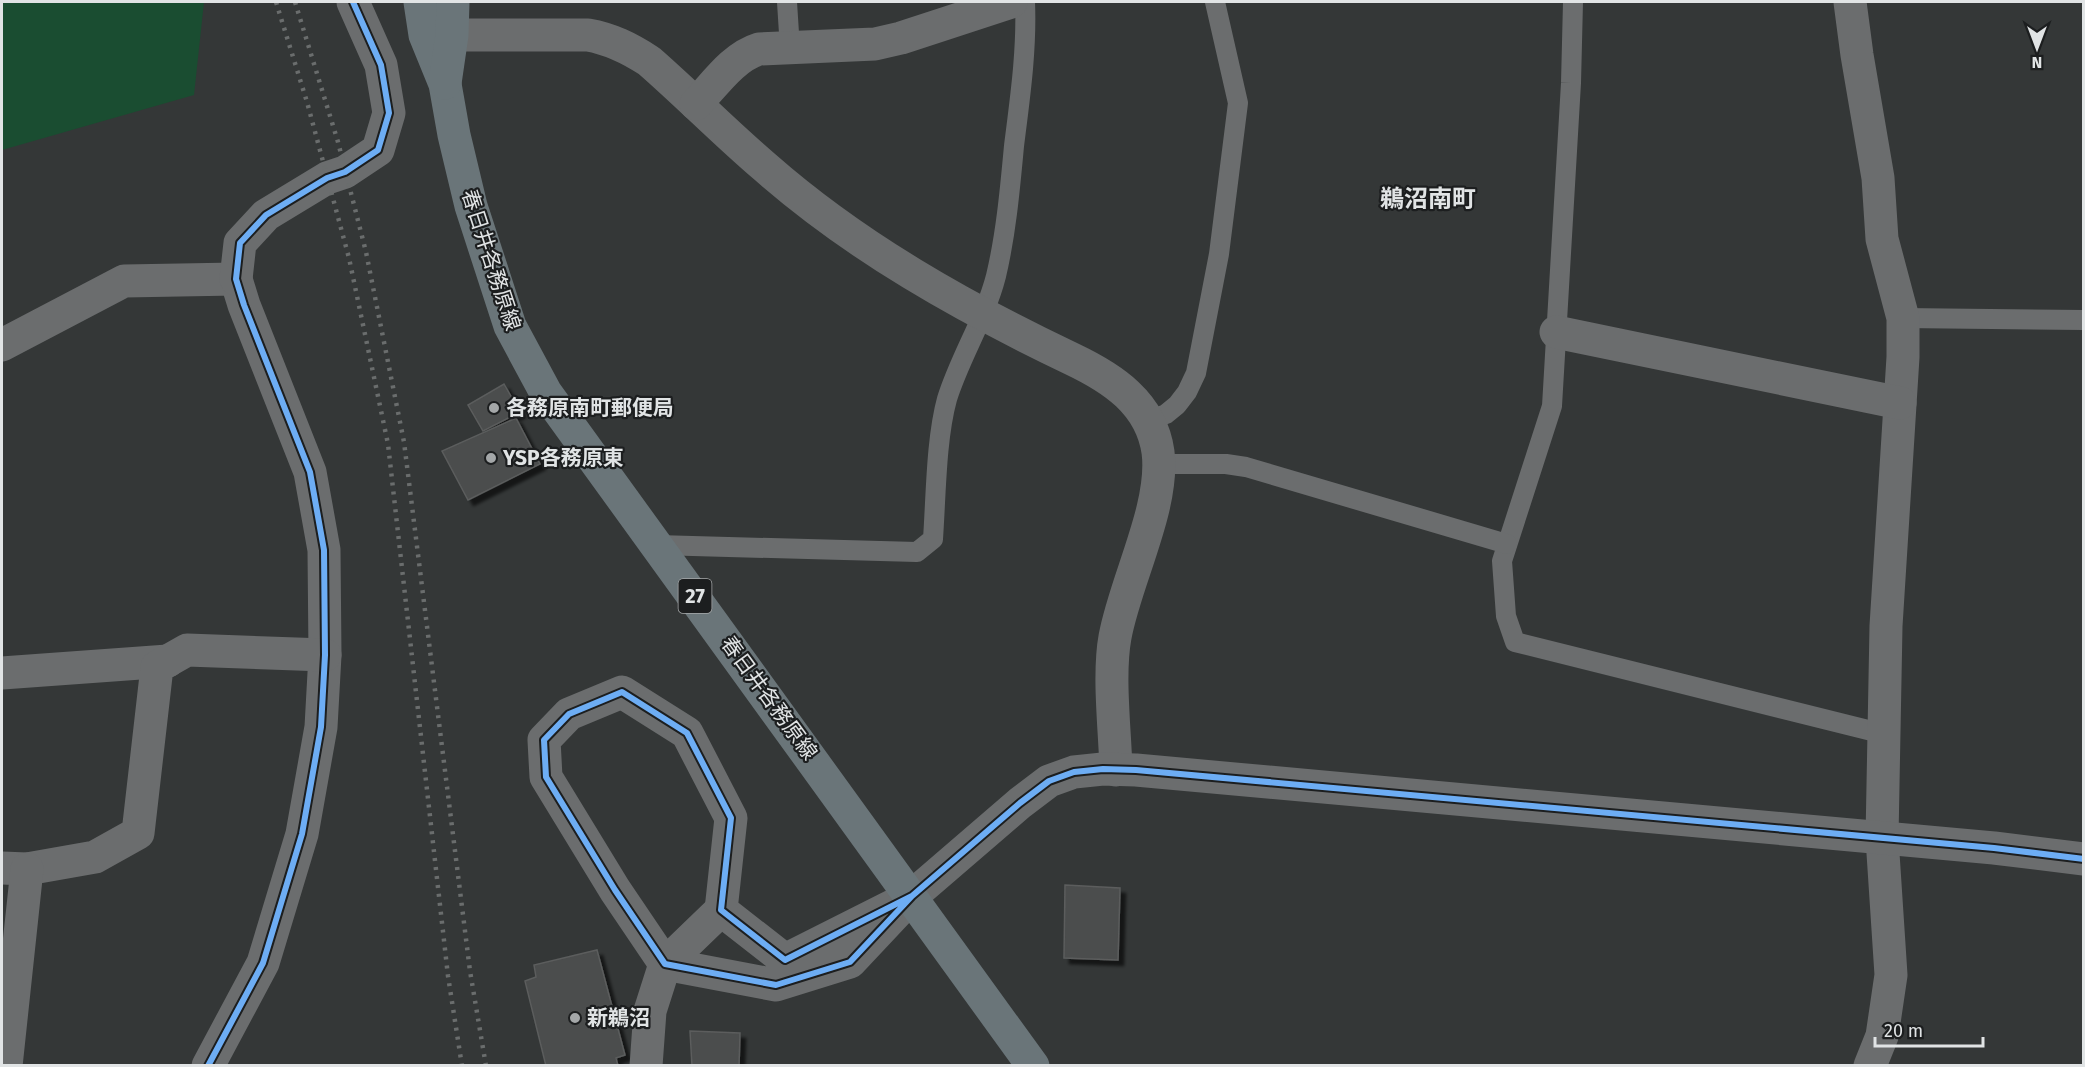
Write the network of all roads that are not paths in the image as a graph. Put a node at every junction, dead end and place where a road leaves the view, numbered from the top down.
1 (353, 2) edge
2 (420, 2) edge
3 (453, 2) edge
4 (787, 2) edge
5 (1011, 2) edge
6 (1025, 2) edge
7 (1215, 2) edge
8 (1573, 2) edge
9 (1850, 2) edge
10 (452, 35) junction
11 (790, 49) junction
12 (445, 84) junction
13 (696, 104) junction
14 (236, 279) junction
15 (982, 314) junction
16 (1903, 318) junction
17 (2084, 320) edge
18 (1556, 332) junction
19 (2, 345) edge
20 (1900, 403) junction
21 (1148, 421) junction
22 (1158, 464) junction
23 (657, 544) junction
24 (1507, 544) junction
25 (326, 655) junction
26 (168, 661) junction
27 (2, 673) edge
28 (1884, 734) junction
29 (1116, 770) junction
30 (1882, 838) junction
31 (2084, 859) edge
32 (14, 869) edge
33 (912, 896) junction
34 (721, 910) junction
35 (664, 964) junction
36 (6, 1065) edge
37 (208, 1065) edge
38 (646, 1065) edge
39 (1033, 1065) edge
40 (1870, 1065) edge

1 - 14 street
2 - 12 main road, 春日井各務原線 / 27
3 - 10 main road, 春日井各務原線 / 27
4 - 11 lane
5 - 11 street
6 - 15 lane
7 - 21 lane
8 - 18 lane
9 - 16 street
10 - 12 main road, 春日井各務原線 / 27
10 - 13 street
11 - 13 street
12 - 23 main road, 春日井各務原線 / 27
13 - 15 street
14 - 19 street
14 - 25 street
15 - 21 street
15 - 23 lane
16 - 17 lane
16 - 20 street
18 - 20 street
18 - 24 lane
20 - 28 street
21 - 22 street
22 - 24 lane
22 - 29 street
23 - 33 main road, 春日井各務原線 / 27
24 - 28 lane
25 - 26 street
25 - 37 street
26 - 27 street
26 - 32 street
28 - 30 street
29 - 30 street
29 - 33 street
30 - 31 street
30 - 40 street
32 - 36 street
33 - 34 street
33 - 35 street
33 - 39 main road, 春日井各務原線 / 27
34 - 35 street
34 - 35 street
35 - 38 street

